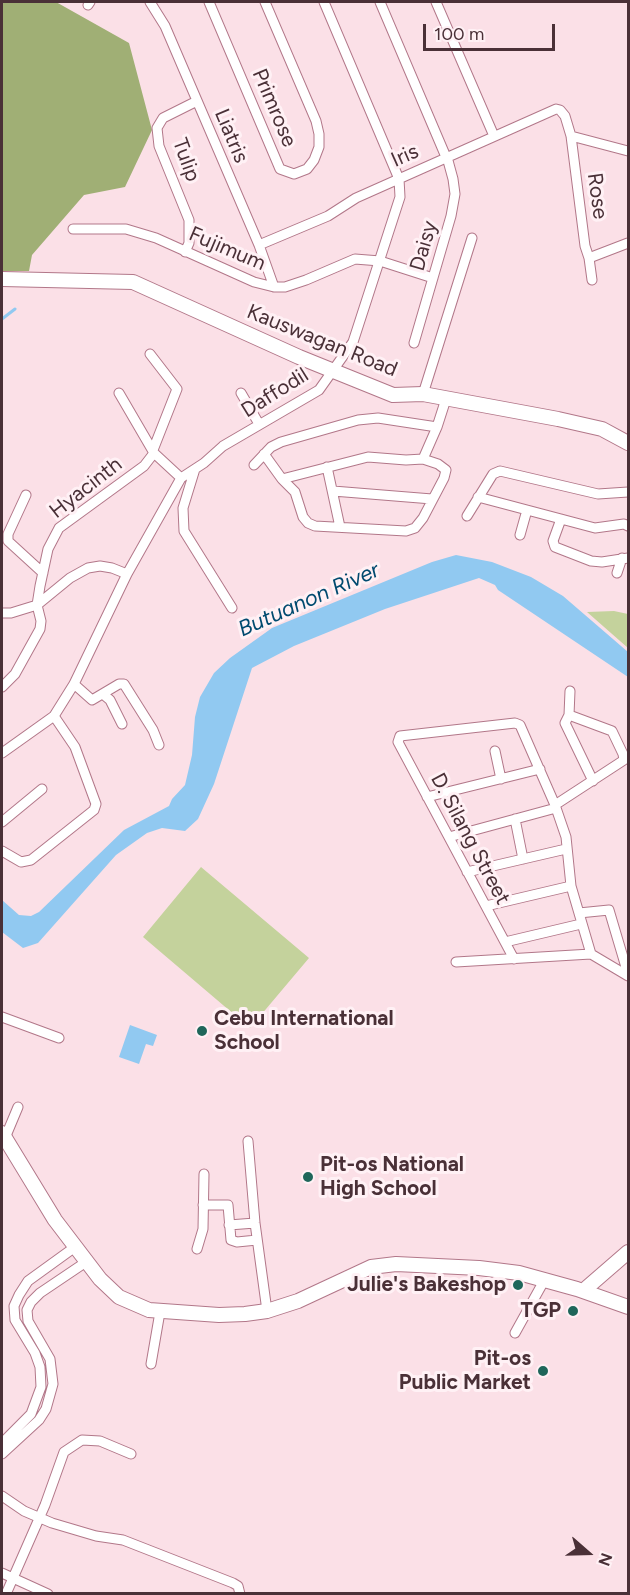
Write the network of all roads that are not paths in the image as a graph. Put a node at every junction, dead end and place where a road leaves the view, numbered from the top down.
1 (150, 2) edge
2 (209, 2) edge
3 (266, 2) edge
4 (324, 2) edge
5 (380, 2) edge
6 (436, 2) edge
7 (197, 101) junction
8 (565, 116) joint
9 (494, 136) junction
10 (571, 136) junction
11 (628, 151) edge
12 (447, 157) junction
13 (399, 178) junction
14 (73, 229) dead end
15 (472, 238) dead end
16 (628, 243) edge
17 (259, 245) junction
18 (185, 252) junction
19 (590, 258) junction
20 (380, 261) junction
21 (433, 278) junction
22 (2, 279) edge
23 (592, 280) dead end
24 (274, 287) junction
25 (414, 343) dead end
26 (150, 354) dead end
27 (333, 372) junction
28 (119, 393) dead end
29 (241, 393) dead end
30 (423, 394) junction
31 (446, 399) junction
32 (259, 424) junction
33 (437, 427) junction
34 (628, 443) edge
35 (154, 452) junction
36 (264, 454) junction
37 (423, 459) junction
38 (254, 465) dead end
39 (327, 467) junction
40 (195, 469) junction
41 (181, 478) junction
42 (282, 479) junction
43 (333, 491) junction
44 (628, 492) edge
45 (26, 495) dead end
46 (478, 497) junction
47 (432, 499) junction
48 (527, 510) junction
49 (467, 516) dead end
50 (561, 519) junction
51 (628, 526) edge
52 (340, 527) junction
53 (520, 535) dead end
54 (625, 558) edge
55 (43, 573) junction
56 (617, 573) dead end
57 (127, 574) junction
58 (37, 605) junction
59 (231, 609) dead end
60 (2, 613) edge
61 (74, 684) junction
62 (2, 687) edge
63 (570, 691) dead end
64 (104, 694) junction
65 (569, 715) junction
66 (54, 716) junction
67 (122, 724) dead end
68 (159, 745) dead end
69 (495, 751) dead end
70 (2, 753) edge
71 (540, 769) junction
72 (501, 779) junction
73 (593, 781) junction
74 (42, 789) dead end
75 (427, 797) junction
76 (556, 807) junction
77 (515, 819) junction
78 (2, 822) edge
79 (449, 837) junction
80 (566, 849) junction
81 (2, 851) edge
82 (523, 859) junction
83 (467, 872) junction
84 (571, 886) junction
85 (486, 906) junction
86 (579, 913) junction
87 (581, 924) junction
88 (505, 942) junction
89 (591, 954) junction
90 (514, 959) junction
91 (456, 962) dead end
92 (628, 975) edge
93 (2, 1017) edge
94 (59, 1038) dead end
95 (18, 1107) dead end
96 (3, 1135) edge
97 (248, 1141) dead end
98 (204, 1174) dead end
99 (203, 1205) junction
100 (255, 1223) junction
101 (230, 1225) junction
102 (257, 1240) junction
103 (75, 1247) junction
104 (197, 1249) dead end
105 (628, 1252) edge
106 (86, 1262) junction
107 (545, 1279) junction
108 (28, 1281) junction
109 (583, 1291) junction
110 (40, 1293) junction
111 (628, 1307) edge
112 (267, 1311) junction
113 (160, 1312) junction
114 (514, 1333) dead end
115 (151, 1364) dead end
116 (26, 1427) junction
117 (2, 1443) edge
118 (2, 1454) edge
119 (131, 1454) dead end
120 (2, 1496) edge
121 (39, 1517) junction
122 (2, 1573) edge
123 (12, 1578) junction
124 (6, 1593) edge
125 (48, 1593) edge
126 (240, 1593) edge

1 - 7 street, Liatris
2 - 3 street, Primrose
4 - 13 street, Daffodil
5 - 12 street, Daisy
6 - 9 street
7 - 17 street, Liatris
7 - 18 street, Tulip
8 - 9 street, Iris
8 - 10 street, Rose
9 - 12 street, Iris
10 - 11 street
10 - 19 street, Rose
12 - 13 street, Iris
12 - 21 street, Daisy
13 - 17 street, Iris
13 - 20 street, Daffodil
14 - 18 street, Fujimum
15 - 30 street
16 - 19 street
17 - 24 street, Liatris
18 - 24 street, Fujimum
19 - 23 street, Rose
20 - 21 street, Fujimum
20 - 24 street, Fujimum
20 - 27 street, Daffodil
21 - 25 street, Daisy
22 - 27 main road, Kauswagan Road
26 - 35 street, Hyacinth
27 - 30 main road, Kauswagan Road
27 - 32 street, Daffodil
28 - 35 street
29 - 32 street
30 - 31 main road, Kauswagan Road
31 - 33 street
31 - 34 main road, Kauswagan Road
32 - 40 street, Daffodil
33 - 36 street
33 - 37 street
35 - 41 street
35 - 55 street, Hyacinth
36 - 38 street
36 - 42 street
37 - 39 street
37 - 47 street
39 - 42 street
39 - 43 street
40 - 41 street, Daffodil
40 - 59 street
41 - 57 street, Daffodil
42 - 52 street
43 - 47 street
43 - 52 street
44 - 46 street
45 - 55 street
46 - 48 street
46 - 49 street
47 - 52 street
48 - 50 street
48 - 53 street
50 - 51 street
50 - 54 street
54 - 56 street
55 - 58 street, Hyacinth
57 - 58 street
57 - 61 street, Daffodil
58 - 60 street
58 - 62 street, Hyacinth
61 - 64 street
61 - 66 street, Daffodil
63 - 65 street
64 - 67 street
64 - 68 street
65 - 73 street
65 - 73 street
66 - 70 street, Daffodil
66 - 81 street
69 - 72 street
71 - 72 street
71 - 75 street, D. Silang Street
71 - 76 street
72 - 75 street
73 - 76 street
74 - 78 street
75 - 79 street, D. Silang Street
76 - 77 street
76 - 80 street
77 - 79 street
77 - 82 street
79 - 83 street, D. Silang Street
80 - 82 street
80 - 84 street
82 - 83 street
83 - 85 street, D. Silang Street
84 - 85 street
84 - 86 street
85 - 88 street, D. Silang Street
86 - 87 street
86 - 92 street
87 - 88 street
87 - 89 street
88 - 90 street, D. Silang Street
89 - 90 street
89 - 92 street
90 - 91 street
93 - 94 street
95 - 96 street
96 - 103 main road
97 - 100 street
98 - 99 street
99 - 101 street
99 - 104 street
100 - 101 street
100 - 102 street
101 - 102 street
102 - 112 street
103 - 106 main road
103 - 108 street
105 - 109 main road
106 - 110 street
106 - 113 main road
107 - 109 main road
107 - 112 main road
107 - 114 street
108 - 110 street
108 - 116 street
109 - 111 main road
110 - 116 street
112 - 113 main road
113 - 115 street
116 - 117 street
116 - 118 street
119 - 121 street
120 - 121 street
121 - 123 street
121 - 126 street
122 - 123 street
123 - 124 street
123 - 125 street

